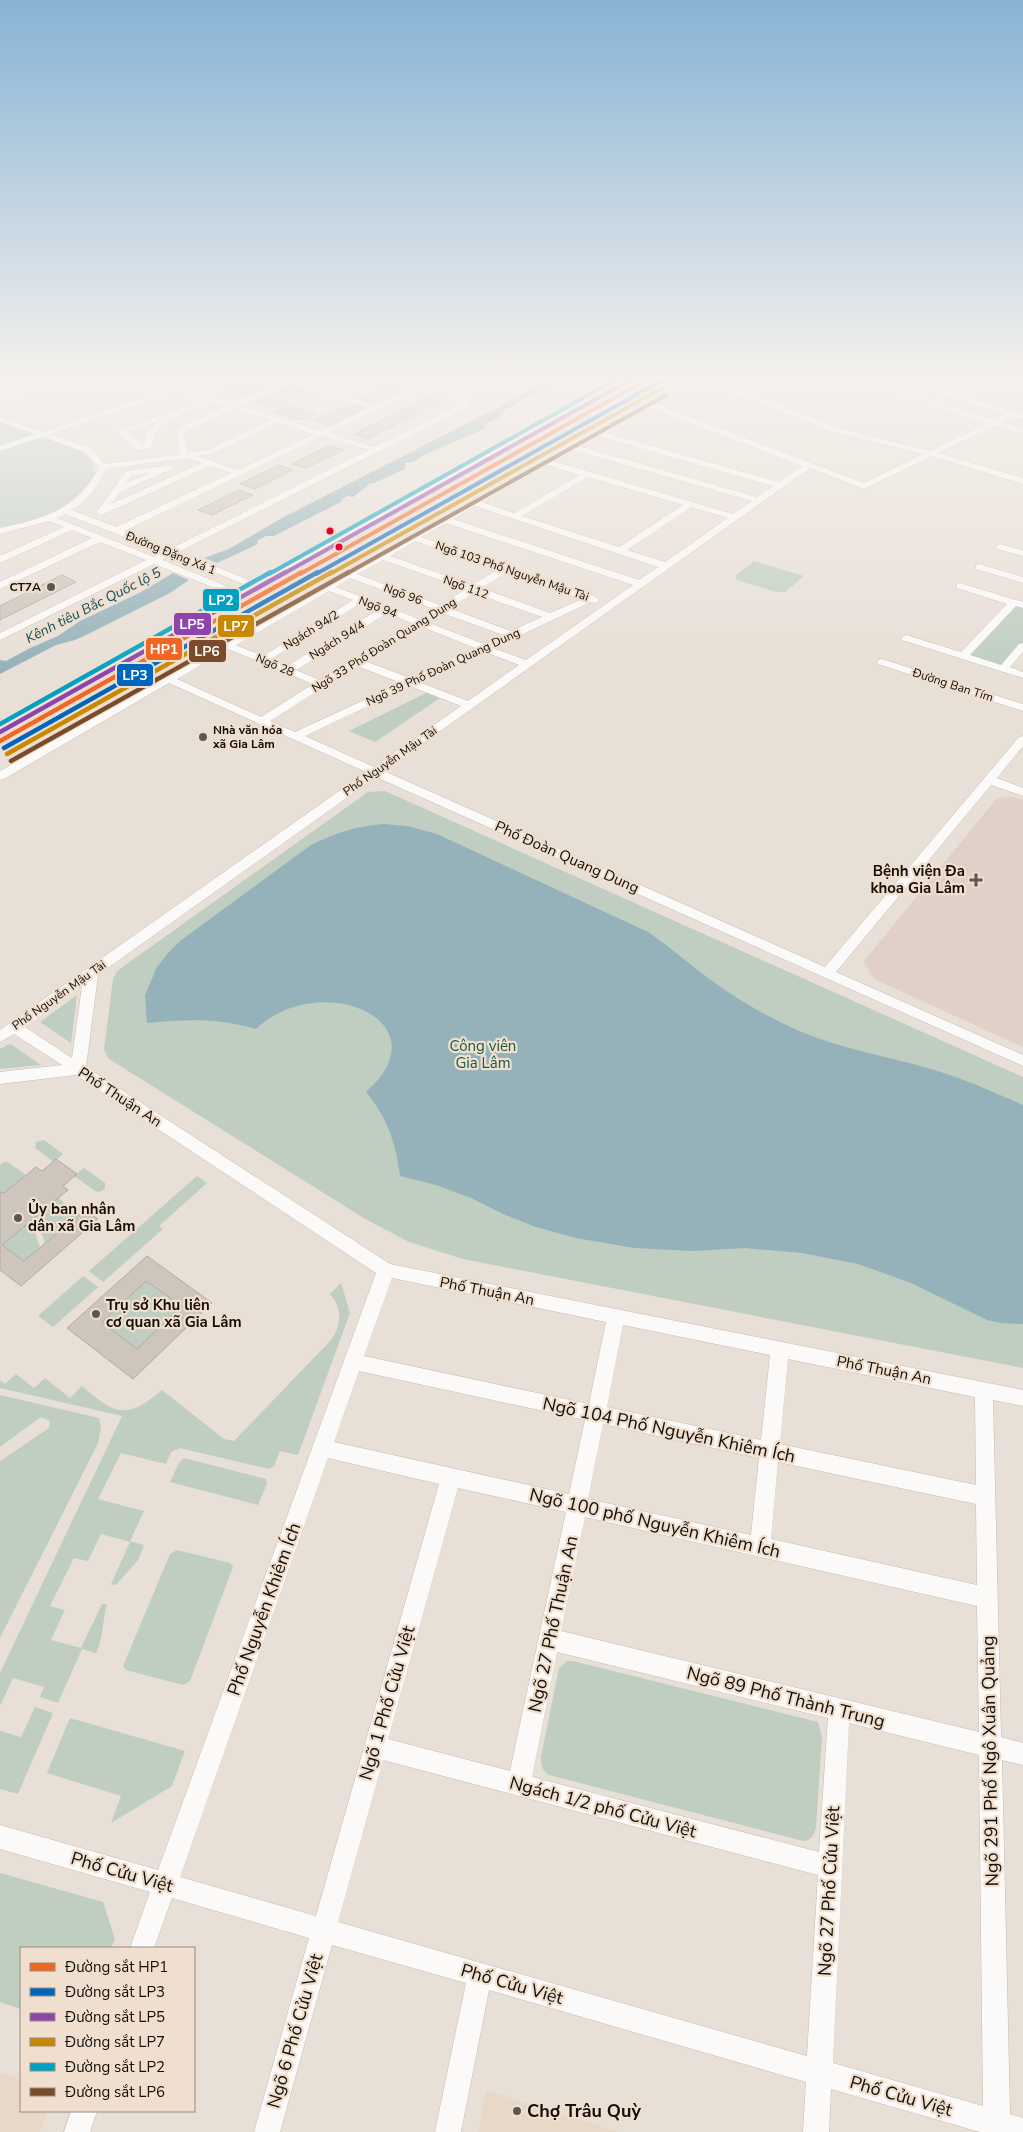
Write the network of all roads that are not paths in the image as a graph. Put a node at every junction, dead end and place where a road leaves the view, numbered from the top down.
1 (99, 474) edge
2 (129, 474) edge
3 (186, 474) edge
4 (234, 474) edge
5 (326, 474) edge
6 (450, 474) edge
7 (456, 474) edge
8 (524, 474) edge
9 (587, 474) edge
10 (589, 474) edge
11 (671, 474) edge
12 (743, 474) edge
13 (795, 474) edge
14 (836, 474) edge
15 (888, 474) edge
16 (1001, 474) edge
17 (1023, 481) edge
18 (780, 485) junction
19 (758, 500) junction
20 (475, 503) junction
21 (690, 504) junction
22 (66, 511) junction
23 (101, 512) junction
24 (515, 516) junction
25 (734, 517) junction
26 (50, 518) junction
27 (86, 519) junction
28 (446, 520) junction
29 (72, 527) junction
30 (0, 531) edge
31 (116, 531) junction
32 (100, 538) junction
33 (414, 538) junction
34 (1000, 547) dead end
35 (620, 551) junction
36 (170, 552) junction
37 (1023, 553) edge
38 (382, 556) junction
39 (0, 560) edge
40 (154, 560) junction
41 (666, 566) junction
42 (979, 567) dead end
43 (505, 569) junction
44 (350, 575) junction
45 (1023, 580) edge
46 (640, 584) junction
47 (0, 586) edge
48 (960, 586) dead end
49 (328, 588) junction
50 (473, 589) junction
51 (245, 590) junction
52 (591, 598) junction
53 (360, 600) junction
54 (1018, 604) edge
55 (610, 605) junction
56 (442, 608) junction
57 (385, 610) junction
58 (551, 617) junction
59 (419, 623) junction
60 (512, 635) junction
61 (0, 637) edge
62 (906, 638) dead end
63 (228, 645) junction
64 (1023, 646) edge
65 (484, 648) junction
66 (963, 656) junction
67 (263, 660) junction
68 (357, 662) junction
69 (882, 662) dead end
70 (526, 664) junction
71 (1003, 668) junction
72 (288, 670) junction
73 (1023, 675) edge
74 (168, 679) junction
75 (410, 683) junction
76 (321, 684) junction
77 (469, 705) junction
78 (1023, 708) edge
79 (0, 722) edge
80 (262, 722) junction
81 (0, 730) edge
82 (295, 736) junction
83 (1023, 739) edge
84 (375, 772) junction
85 (0, 776) edge
86 (990, 780) junction
87 (1023, 792) edge
88 (91, 972) junction
89 (828, 974) junction
90 (14, 1027) junction
91 (0, 1037) edge
92 (1023, 1061) edge
93 (78, 1069) junction
94 (0, 1078) edge
95 (386, 1270) junction
96 (616, 1317) junction
97 (780, 1350) junction
98 (353, 1362) junction
99 (984, 1390) junction
100 (1023, 1398) edge
101 (596, 1414) junction
102 (322, 1448) junction
103 (770, 1451) junction
104 (451, 1477) junction
105 (986, 1498) junction
106 (577, 1506) junction
107 (760, 1546) junction
108 (987, 1598) junction
109 (549, 1639) junction
110 (839, 1710) junction
111 (990, 1746) junction
112 (375, 1747) junction
113 (1023, 1754) edge
114 (519, 1785) junction
115 (0, 1837) edge
116 (831, 1867) junction
117 (166, 1884) junction
118 (324, 1930) junction
119 (142, 1947) edge
120 (480, 1975) junction
121 (819, 2072) junction
122 (84, 2112) edge
123 (997, 2128) edge
124 (1023, 2131) edge
125 (77, 2132) edge
126 (267, 2132) edge
127 (448, 2132) edge
128 (816, 2132) edge

1 - 22 street
2 - 23 street
3 - 23 street
4 - 31 street
5 - 36 street
6 - 51 highway
7 - 51 highway
8 - 20 street
9 - 24 street
10 - 21 street
11 - 19 street
12 - 18 street
13 - 18 street, Phố Nguyễn Mậu Tài
14 - 15 street
16 - 17 street
18 - 19 street, Phố Nguyễn Mậu Tài
19 - 25 street, Phố Nguyễn Mậu Tài
20 - 24 street
20 - 28 street
21 - 25 street
21 - 35 street
22 - 26 street
22 - 27 street, Đường Đặng Xá 1
23 - 27 street
24 - 35 street
25 - 41 street, Phố Nguyễn Mậu Tài
26 - 29 street, Đường Đặng Xá 1
26 - 30 street
27 - 31 street, Đường Đặng Xá 1
28 - 33 street
28 - 46 street
29 - 32 street, Đường Đặng Xá 1
29 - 39 street
31 - 36 street, Đường Đặng Xá 1
32 - 40 street, Đường Đặng Xá 1
32 - 47 street
33 - 38 street
33 - 43 street, Ngõ 103 Phố Nguyễn Mậu Tài
34 - 37 street
35 - 41 street
36 - 40 street
36 - 51 street, Đường Đặng Xá 1
38 - 44 street
38 - 50 street, Ngõ 112
40 - 51 street, Đường Đặng Xá 1
40 - 61 street
41 - 46 street, Phố Nguyễn Mậu Tài
42 - 45 street
43 - 50 street, Ngõ 33 Phố Đoàn Quang Dung
43 - 52 street, Ngõ 103 Phố Nguyễn Mậu Tài
44 - 49 street
44 - 56 street, Ngõ 96
46 - 55 street, Phố Nguyễn Mậu Tài
48 - 54 street
49 - 53 street, Ngõ 94
49 - 63 street
50 - 56 street, Ngõ 33 Phố Đoàn Quang Dung
50 - 58 street, Ngõ 112
51 - 79 highway
51 - 81 highway
52 - 55 street, Ngõ 103 Phố Nguyễn Mậu Tài
52 - 58 street, Ngõ 39 Phố Đoàn Quang Dung
53 - 57 street, Ngõ 94
53 - 67 street, Ngách 94/2
54 - 66 street
55 - 70 street, Phố Nguyễn Mậu Tài
56 - 59 street, Ngõ 33 Phố Đoàn Quang Dung
56 - 60 street, Ngõ 96
57 - 59 street, Ngõ 94
57 - 72 street, Ngách 94/4
58 - 60 street, Ngõ 39 Phố Đoàn Quang Dung
59 - 65 street, Ngõ 94
59 - 68 street, Ngõ 33 Phố Đoàn Quang Dung
60 - 65 street, Ngõ 39 Phố Đoàn Quang Dung
62 - 66 street
63 - 67 street, Ngõ 28
63 - 74 street
64 - 71 street
65 - 70 street, Ngõ 94
65 - 75 street, Ngõ 39 Phố Đoàn Quang Dung
66 - 71 street
67 - 72 street, Ngõ 28
68 - 75 street
68 - 76 street, Ngõ 33 Phố Đoàn Quang Dung
69 - 78 street, Đường Ban Tím
70 - 77 street, Phố Nguyễn Mậu Tài
71 - 73 street
72 - 76 street, Ngõ 28
74 - 80 street, Phố Đoàn Quang Dung
74 - 85 street
75 - 77 street
75 - 82 street, Ngõ 39 Phố Đoàn Quang Dung
76 - 80 street, Ngõ 33 Phố Đoàn Quang Dung
77 - 84 street, Phố Nguyễn Mậu Tài
80 - 82 street, Phố Đoàn Quang Dung
82 - 84 street, Phố Đoàn Quang Dung
83 - 86 street
84 - 88 street, Phố Nguyễn Mậu Tài
84 - 89 street, Phố Đoàn Quang Dung
86 - 87 street
86 - 89 street
88 - 90 street, Phố Nguyễn Mậu Tài
88 - 93 street
89 - 92 street, Phố Đoàn Quang Dung
90 - 91 street, Phố Nguyễn Mậu Tài
90 - 93 street, Phố Thuận An
93 - 94 street
93 - 95 street, Phố Thuận An
95 - 96 street, Phố Thuận An
95 - 98 street, Phố Nguyễn Khiêm Ích
96 - 97 street, Phố Thuận An
96 - 101 street, Ngõ 27 Phố Thuận An
97 - 99 street, Phố Thuận An
97 - 103 street
98 - 101 street, Ngõ 104 Phố Nguyễn Khiêm Ích
98 - 102 street, Phố Nguyễn Khiêm Ích
99 - 100 street, Phố Thuận An
99 - 105 street, Ngõ 291 Phố Ngô Xuân Quảng
101 - 103 street, Ngõ 104 Phố Nguyễn Khiêm Ích
101 - 106 street, Ngõ 27 Phố Thuận An
102 - 104 street, Ngõ 100 phố Nguyễn Khiêm Ích
102 - 117 street, Phố Nguyễn Khiêm Ích
103 - 105 street, Ngõ 104 Phố Nguyễn Khiêm Ích
103 - 107 street
104 - 106 street, Ngõ 100 phố Nguyễn Khiêm Ích
104 - 112 street, Ngõ 1 Phố Cửu Việt
105 - 108 street, Ngõ 291 Phố Ngô Xuân Quảng
106 - 107 street, Ngõ 100 phố Nguyễn Khiêm Ích
106 - 109 street, Ngõ 27 Phố Thuận An
107 - 108 street, Ngõ 100 phố Nguyễn Khiêm Ích
108 - 111 street, Ngõ 291 Phố Ngô Xuân Quảng
109 - 110 street, Ngõ 89 Phố Thành Trung
109 - 114 street, Ngõ 27 Phố Thuận An
110 - 111 street, Ngõ 89 Phố Thành Trung
110 - 116 street, Ngõ 27 Phố Cửu Việt
111 - 113 street, Ngõ 89 Phố Thành Trung
111 - 123 street, Ngõ 291 Phố Ngô Xuân Quảng
112 - 114 street, Ngách 1/2 phố Cửu Việt
112 - 118 street, Ngõ 1 Phố Cửu Việt
114 - 116 street, Ngách 1/2 phố Cửu Việt
115 - 117 street, Phố Cửu Việt
116 - 121 street, Ngõ 27 Phố Cửu Việt
117 - 118 street, Phố Cửu Việt
117 - 119 street, Phố Nguyễn Khiêm Ích
118 - 120 street, Phố Cửu Việt
118 - 126 street, Ngõ 6 Phố Cửu Việt
120 - 121 street, Phố Cửu Việt
120 - 127 street
121 - 123 street, Phố Cửu Việt
121 - 128 street, Ngõ 27 Phố Cửu Việt
122 - 125 street
123 - 124 street, Phố Cửu Việt

